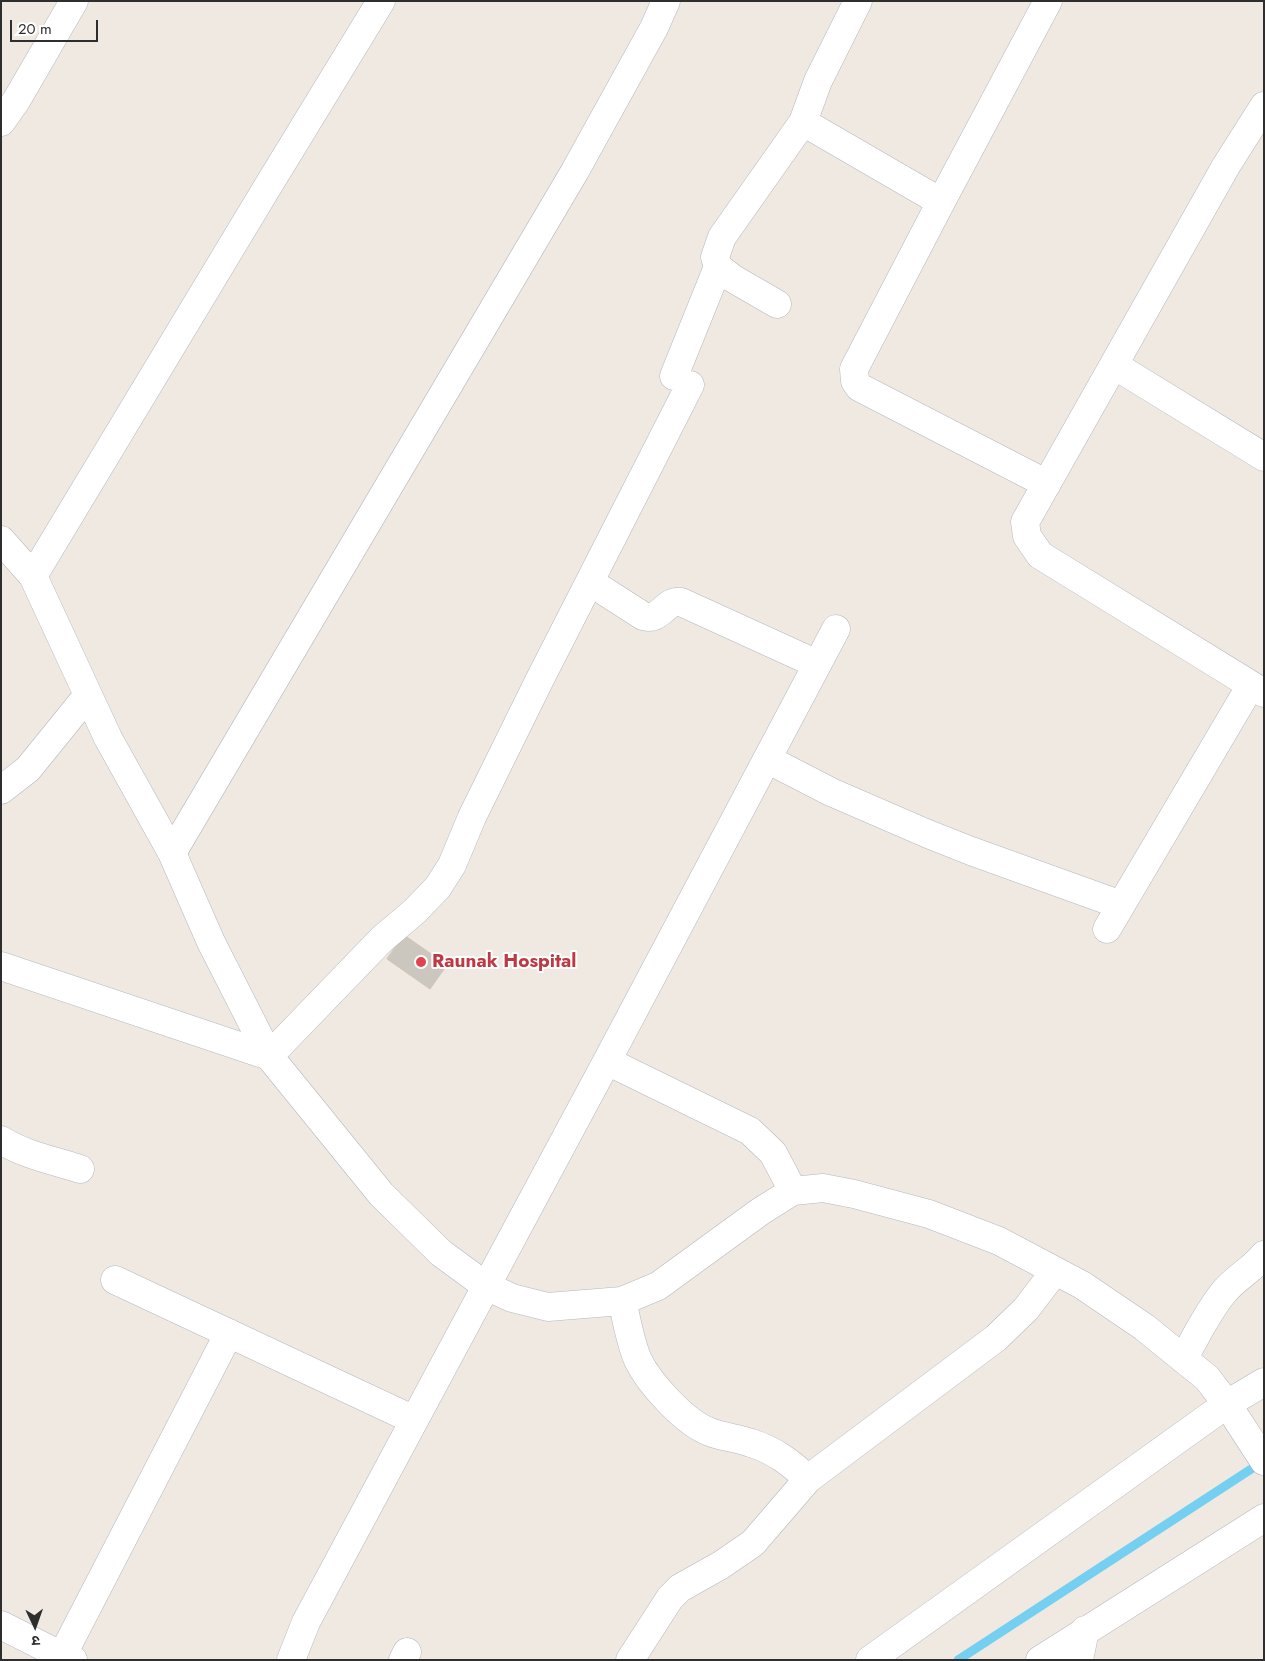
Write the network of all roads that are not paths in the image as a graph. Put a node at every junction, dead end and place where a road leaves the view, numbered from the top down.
1 (74, 1) edge
2 (381, 1) edge
3 (666, 1) edge
4 (858, 1) edge
5 (1048, 1) edge
6 (6, 105) edge
7 (1264, 106) edge
8 (803, 122) junction
9 (941, 202) junction
10 (718, 267) junction
11 (777, 304) dead end
12 (1114, 365) junction
13 (1264, 457) edge
14 (1047, 484) junction
15 (1, 540) edge
16 (33, 576) junction
17 (590, 582) junction
18 (836, 629) dead end
19 (817, 664) junction
20 (1257, 689) edge
21 (88, 695) junction
22 (767, 759) junction
23 (1, 790) edge
24 (172, 854) junction
25 (1121, 905) junction
26 (1107, 929) dead end
27 (1, 966) edge
28 (269, 1056) junction
29 (607, 1061) junction
30 (1, 1140) edge
31 (80, 1169) dead end
32 (793, 1192) junction
33 (1264, 1255) edge
34 (1055, 1270) junction
35 (115, 1280) dead end
36 (486, 1286) junction
37 (622, 1300) junction
38 (229, 1333) junction
39 (1183, 1359) junction
40 (1264, 1382) edge
41 (1230, 1409) junction
42 (414, 1420) junction
43 (1264, 1461) edge
44 (808, 1479) junction
45 (1264, 1518) edge
46 (1, 1625) edge
47 (1085, 1630) junction
48 (65, 1658) edge
49 (291, 1660) edge
50 (630, 1660) edge
51 (870, 1660) edge
52 (1040, 1660) edge
53 (1079, 1660) edge

1 - 6 street
2 - 16 street
3 - 24 street
4 - 8 street
5 - 9 street
7 - 12 street
8 - 9 street
8 - 10 street
9 - 14 street
10 - 11 street
10 - 17 street
12 - 13 street
12 - 14 street
14 - 20 street
15 - 16 street
16 - 21 street
17 - 19 street
17 - 28 street
18 - 19 street
19 - 22 street
20 - 25 street
21 - 23 street
21 - 24 street
22 - 25 street
22 - 29 street
24 - 28 street
25 - 26 street
27 - 28 street
28 - 36 street
29 - 32 street
29 - 36 street
30 - 31 street
32 - 34 street
32 - 37 street
33 - 39 street
34 - 39 street
34 - 44 street
35 - 38 street
36 - 37 street
36 - 42 street
37 - 44 street
38 - 42 street
38 - 48 street
39 - 41 street
40 - 41 street
41 - 43 street
41 - 51 street
42 - 49 street
44 - 50 street
45 - 47 street
46 - 48 street
47 - 52 street
47 - 53 street

